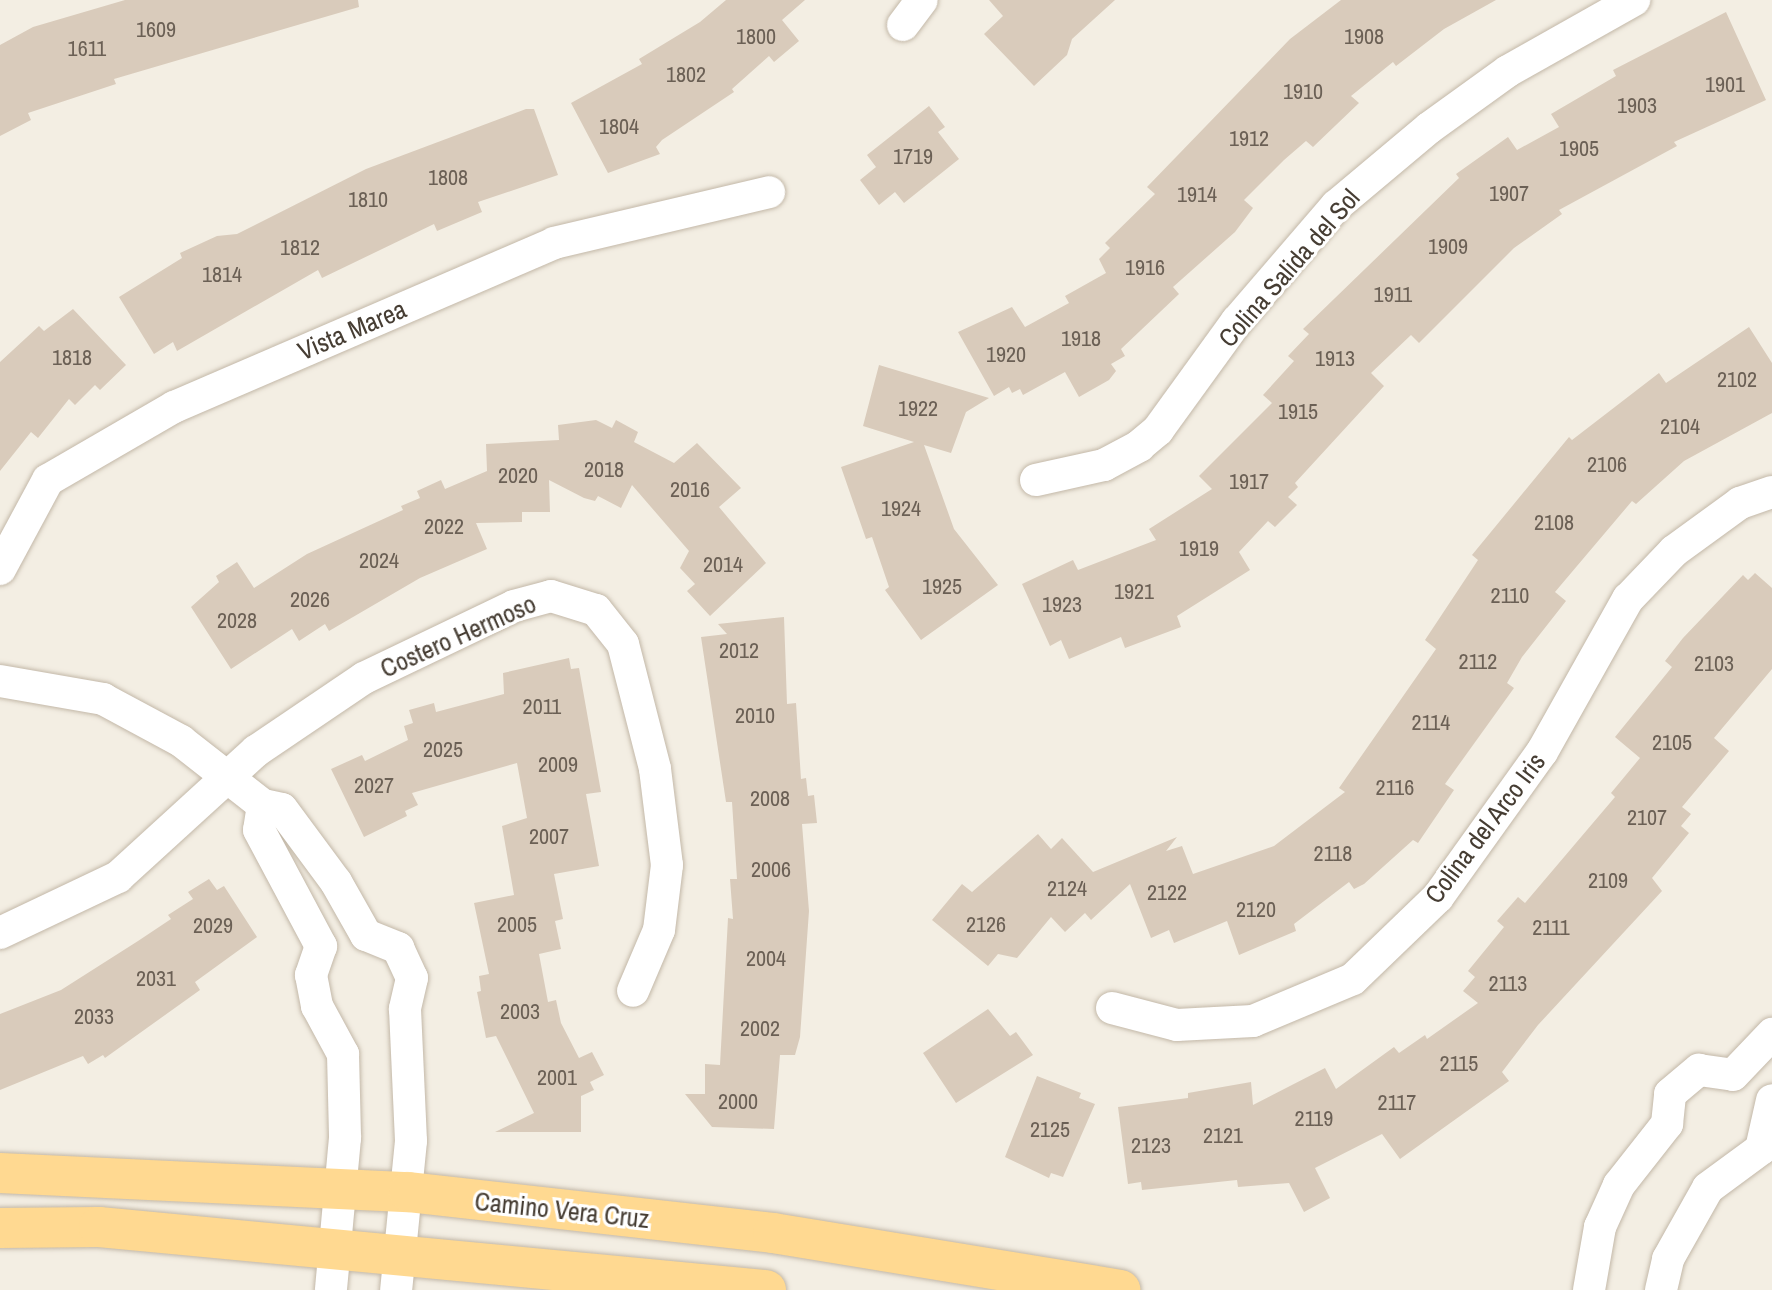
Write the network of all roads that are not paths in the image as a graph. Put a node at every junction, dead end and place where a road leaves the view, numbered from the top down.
1 (1634, 0) edge
2 (769, 192) dead end
3 (1036, 480) dead end
4 (1772, 492) edge
5 (0, 569) edge
6 (0, 681) edge
7 (226, 776) junction
8 (263, 805) junction
9 (0, 933) edge
10 (366, 935) junction
11 (321, 946) junction
12 (633, 991) dead end
13 (1112, 1008) dead end
14 (1772, 1034) edge
15 (1733, 1075) junction
16 (1770, 1102) edge
17 (0, 1173) edge
18 (340, 1189) junction
19 (409, 1192) junction
20 (0, 1228) edge
21 (335, 1249) junction
22 (398, 1273) edge
23 (331, 1290) edge
24 (766, 1290) edge
25 (1120, 1290) edge
26 (1589, 1290) edge
27 (1661, 1290) edge

1 - 3 street, Colina Salida del Sol
2 - 5 street, Vista Marea
4 - 13 street, Colina del Arco Iris
6 - 7 street
7 - 8 street
7 - 9 street, Costero Hermoso
7 - 12 street, Costero Hermoso
8 - 10 street
8 - 11 street
10 - 11 street
10 - 19 street
11 - 18 street
14 - 15 street
15 - 16 street
15 - 26 street
16 - 27 street
17 - 18 main road, Camino Vera Cruz
18 - 19 main road, Camino Vera Cruz
18 - 21 street
19 - 22 street
19 - 25 main road, Camino Vera Cruz
20 - 21 main road
21 - 22 main road
21 - 23 street
22 - 24 main road

